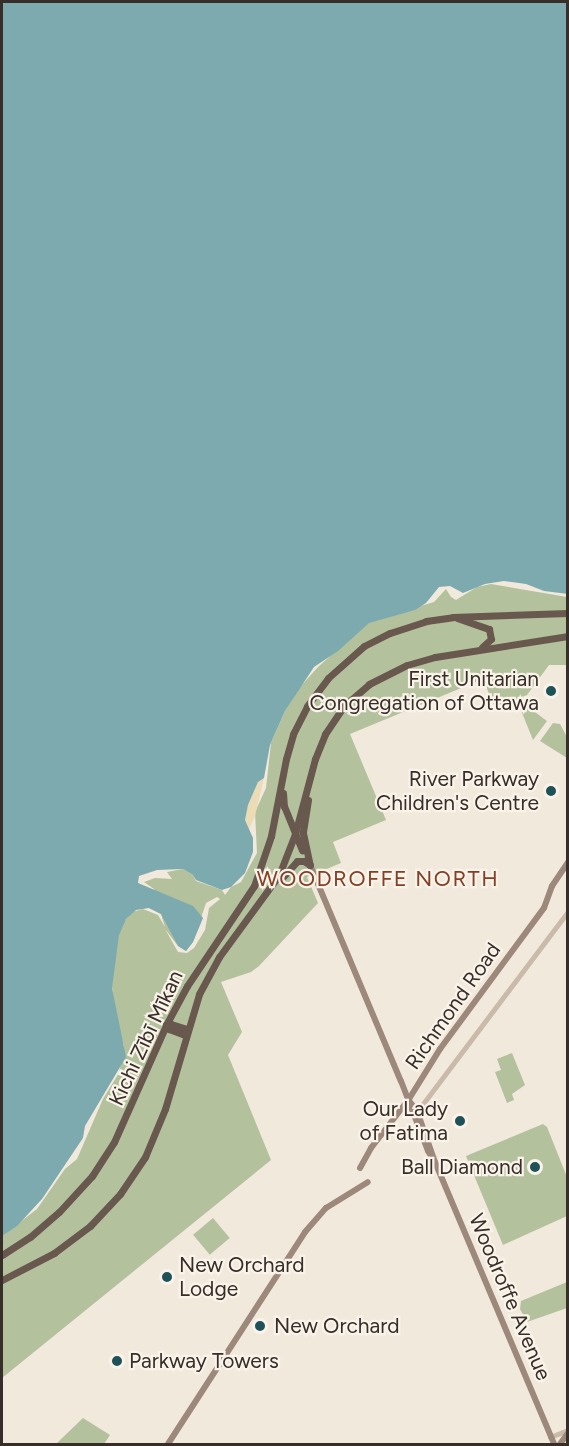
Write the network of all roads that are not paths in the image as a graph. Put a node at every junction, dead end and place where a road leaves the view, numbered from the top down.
1 (567, 613) edge
2 (453, 617) junction
3 (567, 636) edge
4 (477, 650) junction
5 (320, 747) junction
6 (286, 759) junction
7 (295, 834) junction
8 (567, 862) edge
9 (310, 865) junction
10 (262, 901) junction
11 (567, 911) edge
12 (166, 1025) junction
13 (185, 1032) junction
14 (409, 1101) junction
15 (414, 1114) junction
16 (360, 1168) dead end
17 (368, 1182) dead end
18 (2, 1256) edge
19 (2, 1280) edge
20 (567, 1431) edge
21 (550, 1437) junction
22 (168, 1444) edge
23 (554, 1444) edge
24 (560, 1444) edge

1 - 2 highway, Kichi Zībī Mīkan
2 - 4 highway
2 - 6 highway, Kichi Zībī Mīkan
3 - 4 highway, Kichi Zībī Mīkan
4 - 5 highway, Kichi Zībī Mīkan
5 - 7 highway, Kichi Zībī Mīkan
5 - 9 highway
6 - 7 highway
6 - 12 highway, Kichi Zībī Mīkan
7 - 9 highway
7 - 10 highway, Kichi Zībī Mīkan
8 - 14 main road, Richmond Road
9 - 10 highway
9 - 14 main road, Woodroffe Avenue
10 - 13 highway, Kichi Zībī Mīkan
11 - 15 street
12 - 13 highway
12 - 18 highway, Kichi Zībī Mīkan
13 - 19 highway, Kichi Zībī Mīkan
14 - 15 main road, Woodroffe Avenue
14 - 16 main road, Richmond Road
15 - 21 main road, Woodroffe Avenue
17 - 22 main road
20 - 21 street
20 - 24 main road
21 - 23 main road, Woodroffe Avenue

